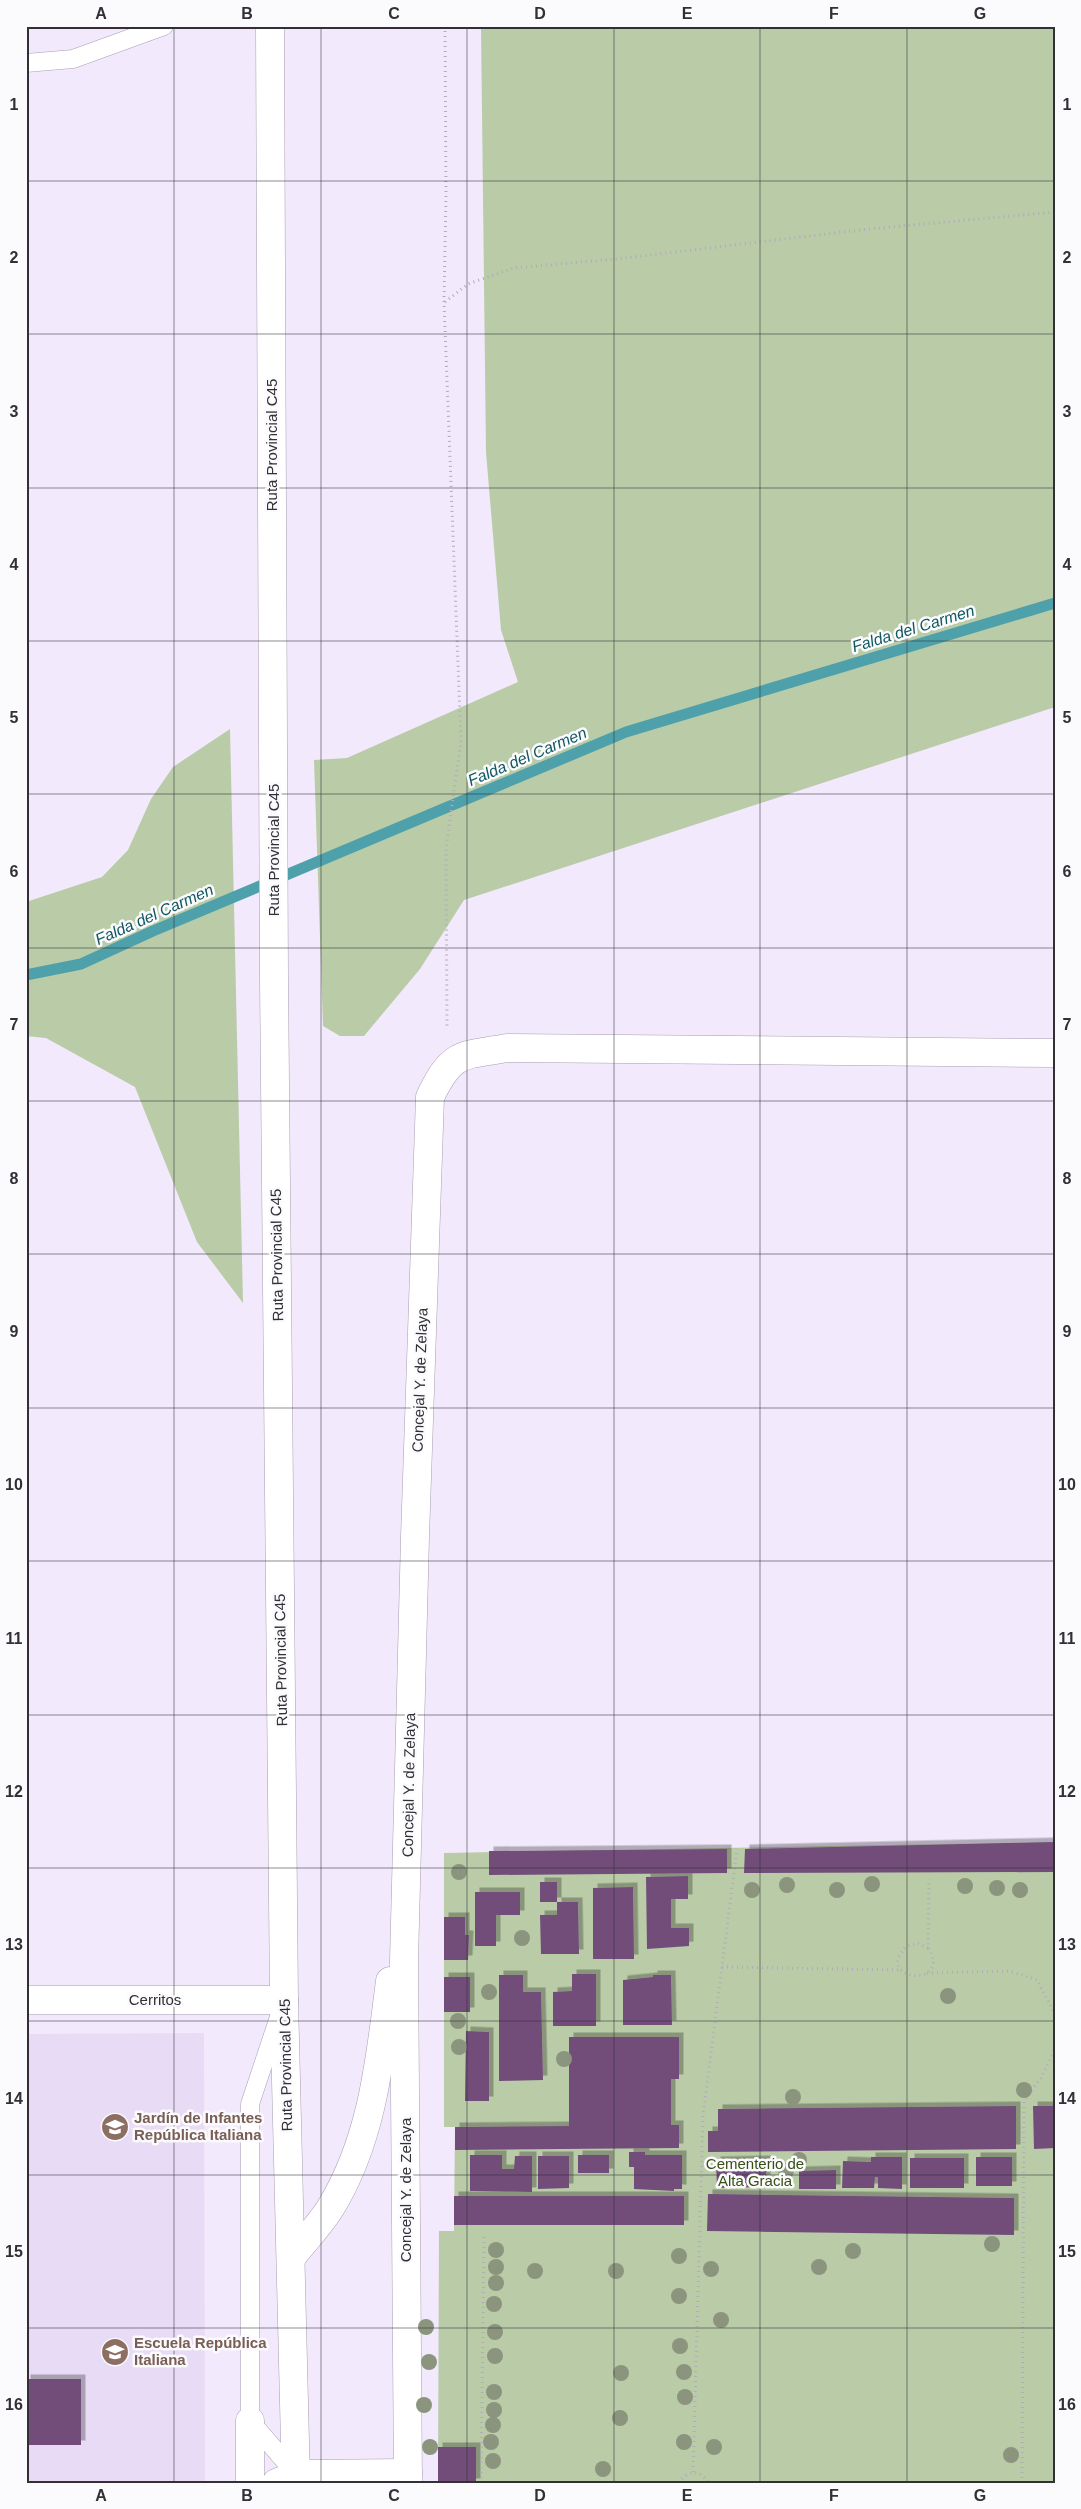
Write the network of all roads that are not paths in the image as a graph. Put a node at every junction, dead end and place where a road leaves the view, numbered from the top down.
1 (164, 26) edge
2 (270, 26) edge
3 (26, 63) edge
4 (1055, 1053) edge
5 (407, 1842) junction
6 (26, 2000) edge
7 (284, 2000) junction
8 (291, 2258) junction
9 (250, 2422) junction
10 (408, 2478) edge
11 (290, 2480) edge
12 (250, 2483) edge

1 - 3 lane
2 - 7 street, Ruta Provincial C45
4 - 5 street, Concejal Y. de Zelaya
5 - 8 street
5 - 10 street, Concejal Y. de Zelaya
6 - 7 street, Cerritos
7 - 8 street, Ruta Provincial C45
7 - 9 lane
8 - 11 street, Ruta Provincial C45
9 - 11 lane
9 - 12 street
10 - 11 street, Concejal Y. de Zelaya

